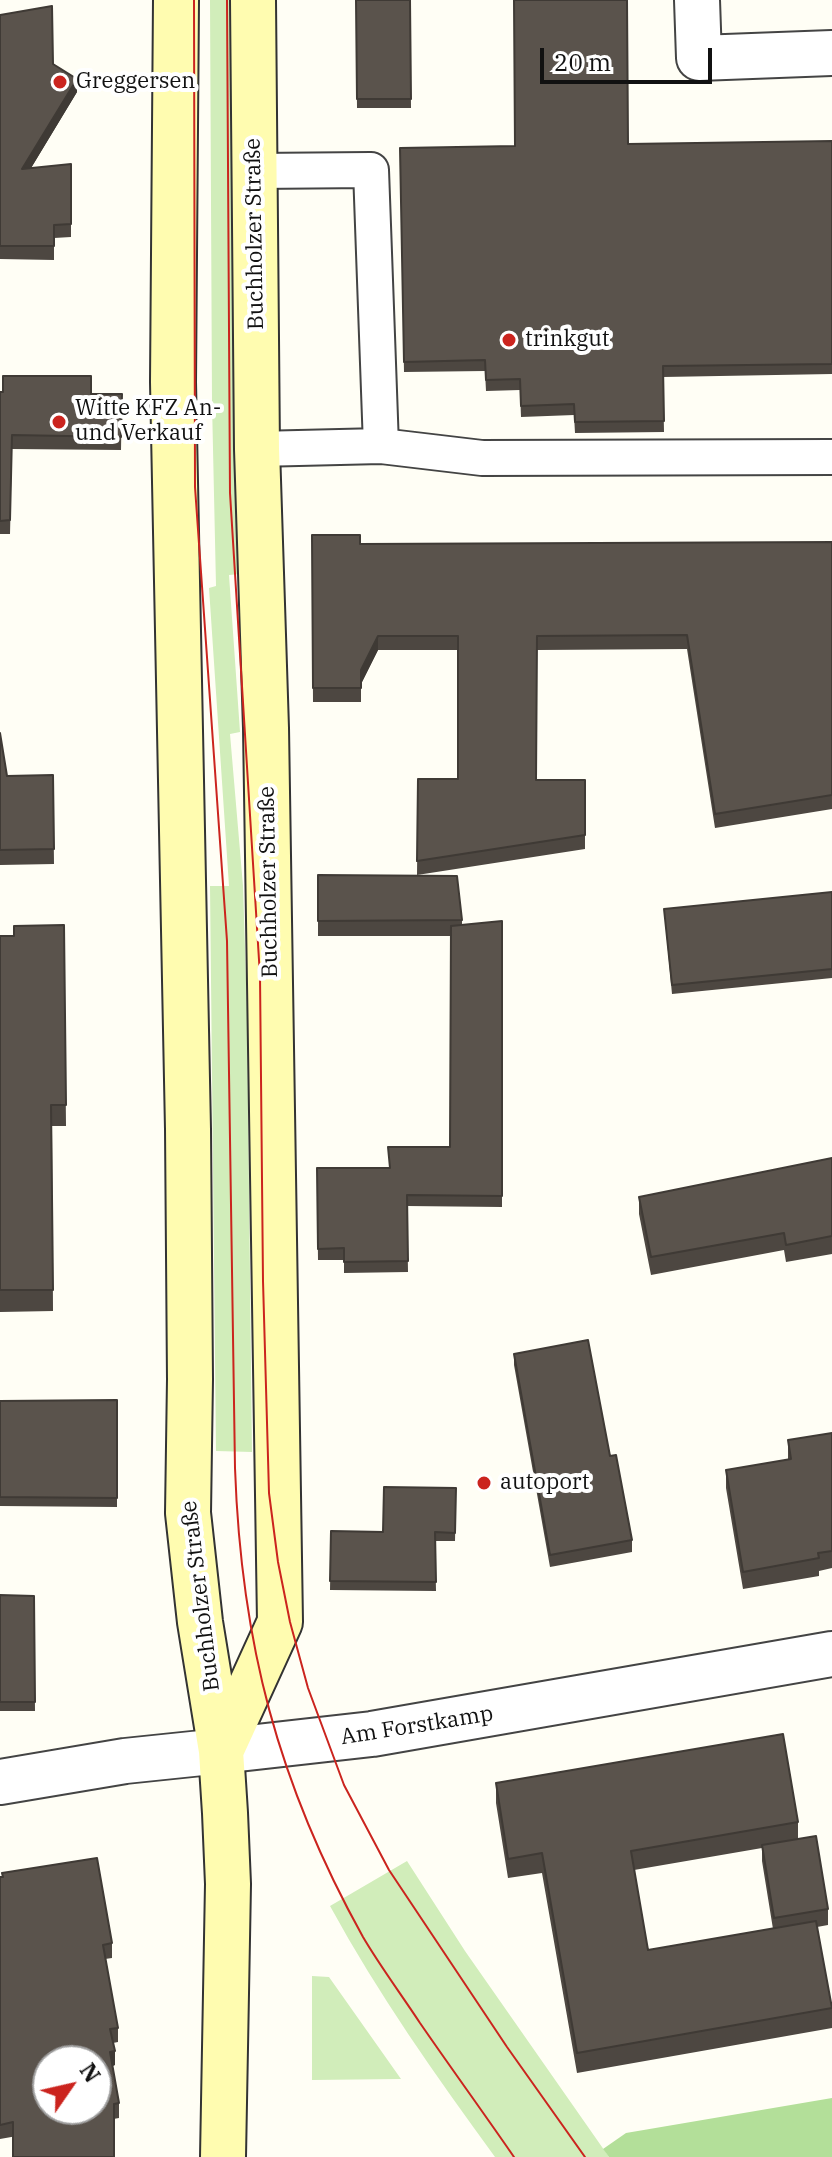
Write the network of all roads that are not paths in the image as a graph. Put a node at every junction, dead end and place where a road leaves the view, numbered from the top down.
1 (176, 0) edge
2 (253, 0) edge
3 (697, 0) edge
4 (832, 53) edge
5 (254, 171) junction
6 (381, 446) junction
7 (257, 449) junction
8 (832, 457) edge
9 (832, 1654) edge
10 (221, 1751) junction
11 (0, 1782) edge
12 (223, 2157) edge

1 - 10 main road, Buchholzer Straße
2 - 5 main road, Buchholzer Straße
3 - 4 street
5 - 6 lane
5 - 7 main road, Buchholzer Straße
6 - 7 lane
6 - 8 lane
7 - 10 main road, Buchholzer Straße
9 - 10 street, Am Forstkamp
10 - 11 street, Am Forstkamp
10 - 12 main road, Buchholzer Straße

